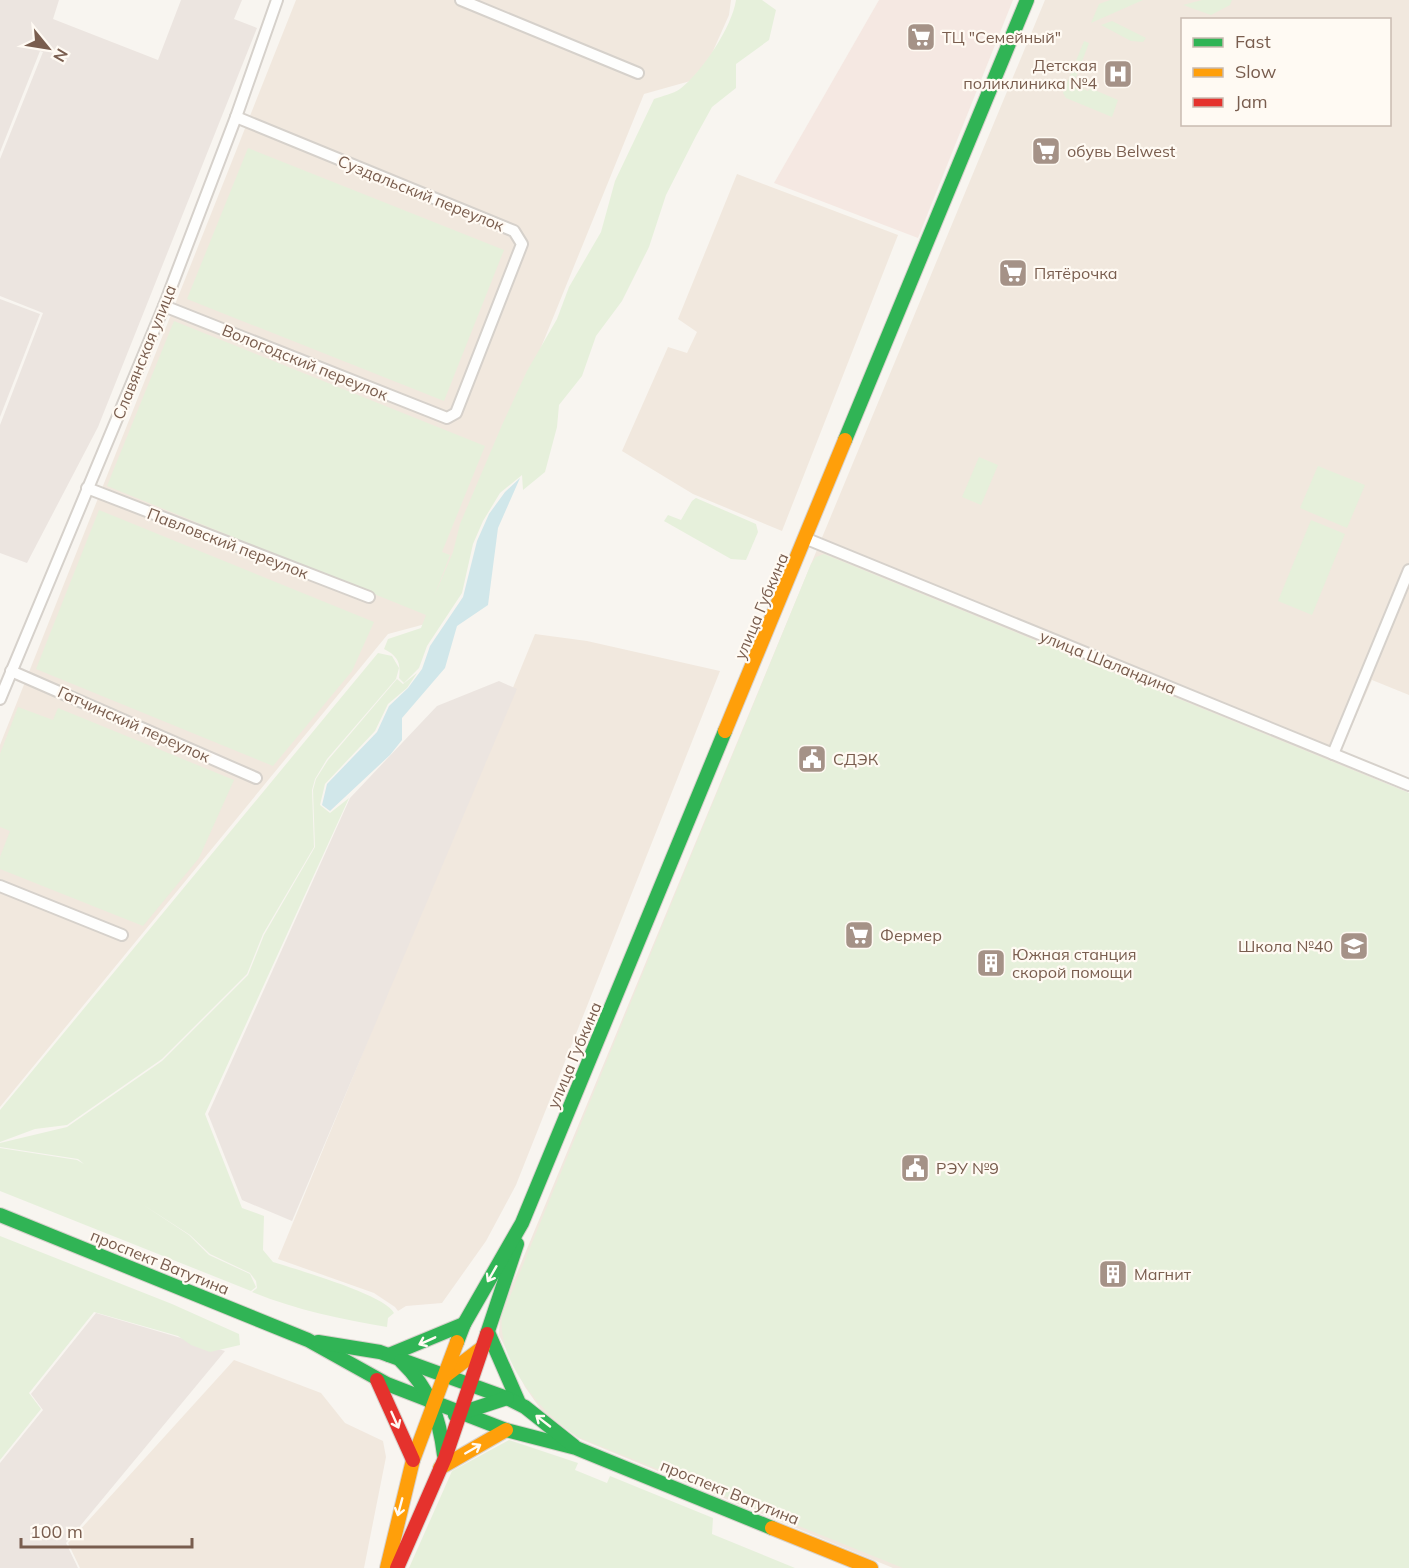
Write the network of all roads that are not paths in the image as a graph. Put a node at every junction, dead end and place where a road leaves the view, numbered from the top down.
1 (277, 0) edge
2 (461, 0) edge
3 (1027, 0) edge
4 (638, 73) dead end
5 (236, 117) junction
6 (164, 306) junction
7 (447, 418) joint
8 (87, 488) junction
9 (807, 539) junction
10 (1409, 570) edge
11 (369, 597) dead end
12 (11, 670) junction
13 (0, 699) edge
14 (1333, 754) junction
15 (256, 778) dead end
16 (1409, 785) edge
17 (0, 886) edge
18 (122, 935) dead end
19 (0, 1215) edge
20 (522, 1223) junction
21 (463, 1329) junction
22 (488, 1332) junction
23 (308, 1340) junction
24 (348, 1347) junction
25 (483, 1347) junction
26 (394, 1357) junction
27 (342, 1360) junction
28 (463, 1363) junction
29 (445, 1376) junction
30 (382, 1382) junction
31 (423, 1384) junction
32 (470, 1385) junction
33 (513, 1401) junction
34 (435, 1403) junction
35 (479, 1405) junction
36 (460, 1413) junction
37 (439, 1422) junction
38 (502, 1429) junction
39 (576, 1448) junction
40 (415, 1455) junction
41 (442, 1463) junction
42 (387, 1568) edge
43 (397, 1568) edge
44 (871, 1568) edge

1 - 5 street, Славянская улица
2 - 4 street
3 - 9 main road, улица Губкина
5 - 6 street, Славянская улица
5 - 7 street, Суздальский переулок
6 - 7 street, Вологодский переулок
6 - 8 street, Славянская улица
8 - 11 street, Павловский переулок
8 - 12 street, Славянская улица
9 - 14 street, улица Шаландина
9 - 20 main road, улица Губкина
10 - 14 street
12 - 13 street, Славянская улица
12 - 15 street, Гатчинский переулок
14 - 16 street, улица Шаландина
17 - 18 street
19 - 23 main road, проспект Ватутина
20 -> 21 main road, улица Губкина
20 - 22 main road, улица Губкина
21 - 25 main road
21 -> 26 main road
21 - 28 main road
21 - 29 main road, улица Губкина
22 - 25 main road, улица Губкина
22 - 33 main road
23 - 24 main road, проспект Ватутина
23 - 27 main road, проспект Ватутина
24 - 26 main road, проспект Ватутина
24 - 27 main road
25 - 28 main road
25 - 32 main road, улица Губкина
26 - 29 main road, проспект Ватутина
26 - 30 main road
26 - 31 main road
27 - 30 main road, проспект Ватутина
28 - 29 main road
28 - 32 main road
29 - 31 main road
29 - 32 main road, проспект Ватутина
29 - 34 main road, улица Губкина
30 - 31 main road
30 - 34 main road, проспект Ватутина
30 -> 40 main road
31 - 34 main road
32 - 33 main road, проспект Ватутина
32 - 35 main road
32 - 36 main road, улица Губкина
33 - 35 main road
33 - 38 main road
39 -> 33 main road, проспект Ватутина
34 - 36 main road, проспект Ватутина
34 - 37 main road
34 - 40 main road, улица Губкина
35 - 36 main road
35 - 38 main road
36 - 37 main road
36 - 38 main road, проспект Ватутина
36 - 41 main road, улица Губкина
37 - 40 main road
37 - 41 main road
38 - 39 main road, проспект Ватутина
41 -> 38 main road
39 - 44 main road, проспект Ватутина
40 - 41 main road
40 -> 42 main road, улица Губкина
41 - 43 main road, улица Губкина

